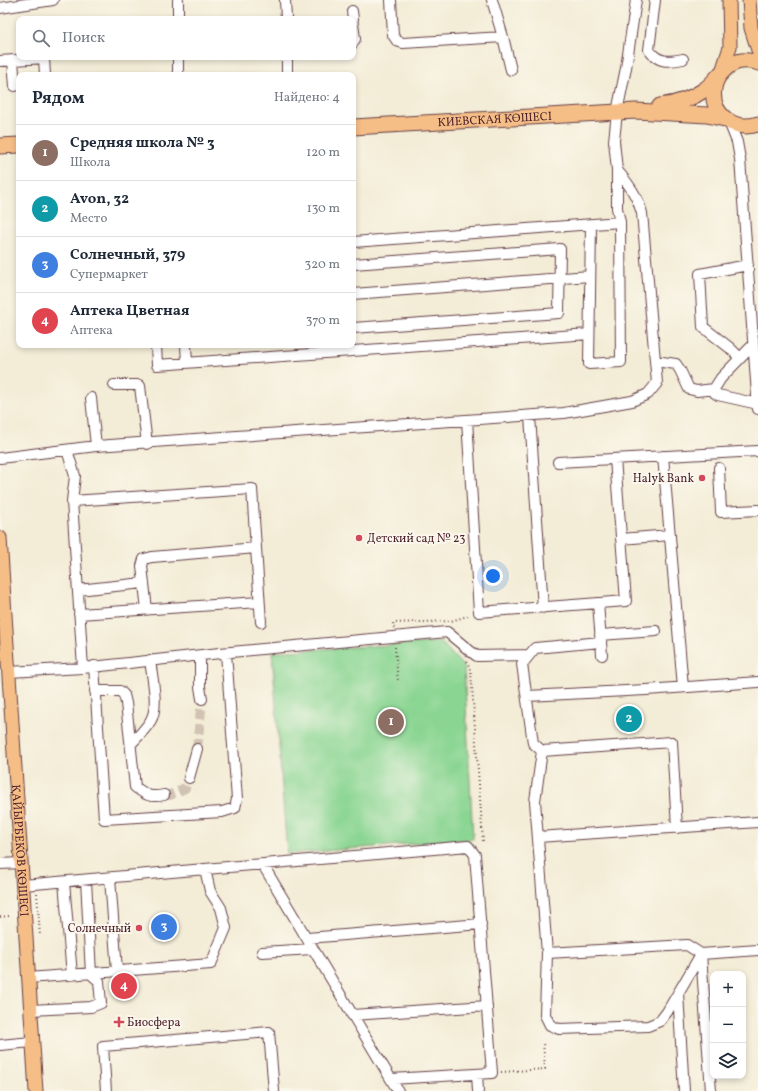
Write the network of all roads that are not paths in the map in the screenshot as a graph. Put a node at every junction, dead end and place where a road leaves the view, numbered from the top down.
1 (53, 0) edge
2 (178, 0) edge
3 (286, 0) edge
4 (390, 0) edge
5 (492, 0) edge
6 (636, 0) edge
7 (655, 0) edge
8 (729, 0) edge
9 (749, 0) edge
10 (0, 8) edge
11 (178, 16) edge
12 (286, 16) edge
13 (503, 38) junction
14 (758, 50) edge
15 (683, 59) dead end
16 (23, 60) edge
17 (44, 60) edge
18 (178, 60) edge
19 (287, 60) edge
20 (13, 61) junction
21 (0, 62) edge
22 (758, 63) edge
23 (511, 70) dead end
24 (45, 72) edge
25 (178, 72) edge
26 (287, 72) edge
27 (720, 74) junction
28 (16, 86) edge
29 (636, 111) junction
30 (617, 112) junction
31 (727, 121) junction
32 (758, 124) edge
33 (356, 127) edge
34 (16, 145) edge
35 (0, 146) edge
36 (617, 170) junction
37 (620, 222) junction
38 (591, 225) junction
39 (356, 242) edge
40 (356, 264) edge
41 (748, 265) junction
42 (590, 276) junction
43 (560, 278) junction
44 (356, 294) edge
45 (356, 328) edge
46 (589, 334) junction
47 (754, 345) junction
48 (156, 348) edge
49 (186, 348) edge
50 (740, 358) junction
51 (655, 362) junction
52 (187, 363) junction
53 (114, 385) dead end
54 (714, 389) junction
55 (91, 398) dead end
56 (758, 404) edge
57 (758, 409) edge
58 (530, 416) junction
59 (467, 420) junction
60 (147, 444) junction
61 (96, 446) junction
62 (67, 450) junction
63 (758, 451) edge
64 (663, 456) junction
65 (0, 458) edge
66 (614, 459) junction
67 (558, 462) dead end
68 (719, 468) dead end
69 (72, 502) junction
70 (758, 510) edge
71 (670, 536) junction
72 (0, 538) edge
73 (621, 539) junction
74 (256, 548) junction
75 (1, 554) edge
76 (143, 583) junction
77 (78, 590) junction
78 (259, 602) junction
79 (598, 604) junction
80 (543, 608) junction
81 (147, 610) junction
82 (79, 614) junction
83 (261, 622) dead end
84 (656, 631) dead end
85 (601, 638) junction
86 (226, 653) junction
87 (530, 655) junction
88 (602, 655) dead end
89 (200, 656) junction
90 (150, 660) junction
91 (94, 666) junction
92 (83, 668) junction
93 (8, 672) junction
94 (758, 682) edge
95 (683, 687) junction
96 (96, 691) junction
97 (527, 696) junction
98 (202, 699) tunnel mouth
99 (131, 744) junction
100 (197, 749) tunnel mouth
101 (542, 751) junction
102 (189, 778) tunnel mouth
103 (164, 795) tunnel mouth
104 (758, 822) edge
105 (677, 828) junction
106 (538, 837) junction
107 (21, 863) junction
108 (0, 864) edge
109 (263, 865) junction
110 (205, 869) junction
111 (110, 878) junction
112 (86, 880) junction
113 (64, 882) junction
114 (23, 886) junction
115 (481, 924) junction
116 (307, 938) junction
117 (313, 949) junction
118 (758, 950) edge
119 (262, 952) dead end
120 (547, 954) junction
121 (701, 954) junction
122 (117, 971) junction
123 (91, 974) junction
124 (72, 975) junction
125 (28, 978) junction
126 (678, 993) junction
127 (487, 1006) junction
128 (30, 1010) junction
129 (352, 1015) junction
130 (32, 1042) junction
131 (0, 1045) edge
132 (476, 1074) junction
133 (391, 1079) junction
134 (36, 1091) edge
135 (106, 1091) edge
136 (274, 1091) edge
137 (398, 1091) edge
138 (478, 1091) edge
139 (684, 1091) edge
140 (711, 1091) edge

1 - 10 street
2 - 11 street
3 - 12 street
4 - 13 street
5 - 13 street
6 - 30 street
7 - 15 street
8 - 27 main road
9 - 14 main road
13 - 23 street
16 - 20 street
17 - 24 street
18 - 25 street
19 - 26 street
20 - 21 street
20 - 28 street
22 - 27 highway
27 - 29 highway
27 - 31 highway
29 - 30 highway, КИЕВСКАЯ КӨШЕСІ
29 - 31 highway
30 - 33 highway, КИЕВСКАЯ КӨШЕСІ
30 - 36 street
31 - 32 highway
31 - 41 street
34 - 35 highway
36 - 37 street
36 - 51 street
37 - 38 street
37 - 46 street
38 - 39 street
38 - 42 street
40 - 43 street
41 - 47 street
41 - 50 street
42 - 43 street
42 - 46 street
43 - 44 street
43 - 45 street
46 - 52 street
47 - 50 street
47 - 56 street
48 - 52 street
49 - 52 street
50 - 54 street
51 - 54 street
51 - 58 street
53 - 60 street
54 - 56 street
55 - 61 street
56 - 57 street
58 - 59 street
58 - 80 street
59 - 60 street
59 - 80 street
60 - 61 street
61 - 62 street
62 - 65 street
62 - 69 street
63 - 64 street
64 - 66 street
64 - 71 street
66 - 67 street
66 - 73 street
68 - 70 street
69 - 74 street
69 - 77 street
71 - 73 street
71 - 95 street
72 - 75 main road, ҚАЙЫРБЕКОВ КӨШЕСІ
73 - 79 street
74 - 76 street
74 - 78 street
75 - 93 main road, ҚАЙЫРБЕКОВ КӨШЕСІ
76 - 77 street
76 - 81 street
77 - 82 street
78 - 81 street
78 - 83 street
79 - 80 street
79 - 85 street
81 - 82 street
82 - 92 street
84 - 85 street
85 - 87 street
85 - 88 street
86 - 87 street
86 - 89 street
86 - 96 street
87 - 97 street
89 - 90 street
89 - 98 street
90 - 91 street
90 - 99 street
91 - 92 street
91 - 96 street
92 - 93 street
93 - 107 main road, ҚАЙЫРБЕКОВ КӨШЕСІ
94 - 95 street
95 - 97 street
96 - 99 street
97 - 101 street
99 - 103 street
100 - 102 street
101 - 105 street
101 - 106 street
104 - 105 street
105 - 106 street
106 - 120 street
107 - 108 street
107 - 114 main road, ҚАЙЫРБЕКОВ КӨШЕСІ
109 - 110 street
109 - 115 street
109 - 116 street
110 - 111 street
110 - 122 street
111 - 112 street
111 - 122 street
112 - 113 street
112 - 123 street
113 - 114 street
113 - 124 street
114 - 125 main road, ҚАЙЫРБЕКОВ КӨШЕСІ
115 - 116 street
115 - 127 street
116 - 117 street
117 - 119 street
117 - 129 street
118 - 121 street
120 - 121 street
120 - 126 street
121 - 126 street
121 - 140 street
122 - 123 street
123 - 124 street
123 - 128 street
124 - 125 street
125 - 128 main road, ҚАЙЫРБЕКОВ КӨШЕСІ
126 - 139 street
127 - 129 street
127 - 132 street
128 - 130 main road, ҚАЙЫРБЕКОВ КӨШЕСІ
129 - 133 street
130 - 131 street
130 - 134 main road, ҚАЙЫРБЕКОВ КӨШЕСІ
132 - 133 street
132 - 138 street
133 - 137 street
135 - 136 street

